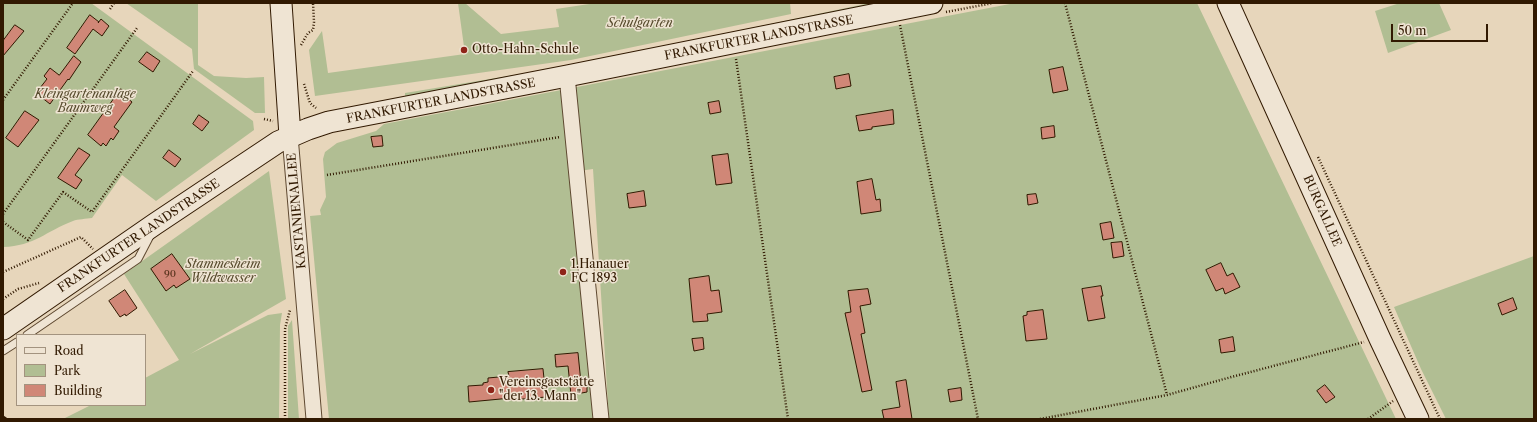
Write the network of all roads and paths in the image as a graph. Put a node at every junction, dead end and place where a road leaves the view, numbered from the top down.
1 (73, 3) edge
2 (114, 3) edge
3 (281, 3) edge
4 (313, 3) edge
5 (932, 3) edge
6 (1066, 3) edge
7 (1228, 3) edge
8 (110, 9) dead end
9 (897, 10) junction
10 (137, 28) dead end
11 (734, 43) junction
12 (301, 45) dead end
13 (193, 71) dead end
14 (567, 76) junction
15 (3, 100) edge
16 (574, 135) junction
17 (290, 136) junction
18 (1316, 154) dead end
19 (327, 175) dead end
20 (3, 214) edge
21 (3, 222) edge
22 (155, 224) junction
23 (93, 249) dead end
24 (3, 272) edge
25 (292, 303) dead end
26 (3, 329) edge
27 (28, 334) edge
28 (1380, 339) junction
29 (16, 343) edge
30 (3, 351) edge
31 (1405, 393) junction
32 (1166, 395) junction
33 (285, 419) edge
34 (314, 419) edge
35 (601, 419) edge
36 (788, 419) edge
37 (978, 419) edge
38 (1040, 419) edge
39 (1368, 419) edge
40 (1418, 419) edge
41 (1440, 419) edge

1 - 15 path
2 - 8 path
3 - 17 main road, KASTANIENALLEE
4 - 12 path
5 - 9 main road, FRANKFURTER LANDSTRASSE
6 - 32 path
7 - 28 main road, BURGALLEE
9 - 11 main road, FRANKFURTER LANDSTRASSE
9 - 37 path
10 - 20 path
11 - 14 main road, FRANKFURTER LANDSTRASSE
11 - 36 path
13 - 21 path
14 - 16 street
14 - 17 main road, FRANKFURTER LANDSTRASSE
16 - 19 path
16 - 35 street
17 - 22 main road, FRANKFURTER LANDSTRASSE
17 - 34 street, KASTANIENALLEE
18 - 41 path
22 - 26 main road, FRANKFURTER LANDSTRASSE
22 - 27 lane
23 - 24 path
25 - 33 path
28 - 31 main road, BURGALLEE
28 - 32 path
29 - 30 lane
31 - 39 path
31 - 40 main road, BURGALLEE
32 - 38 path

